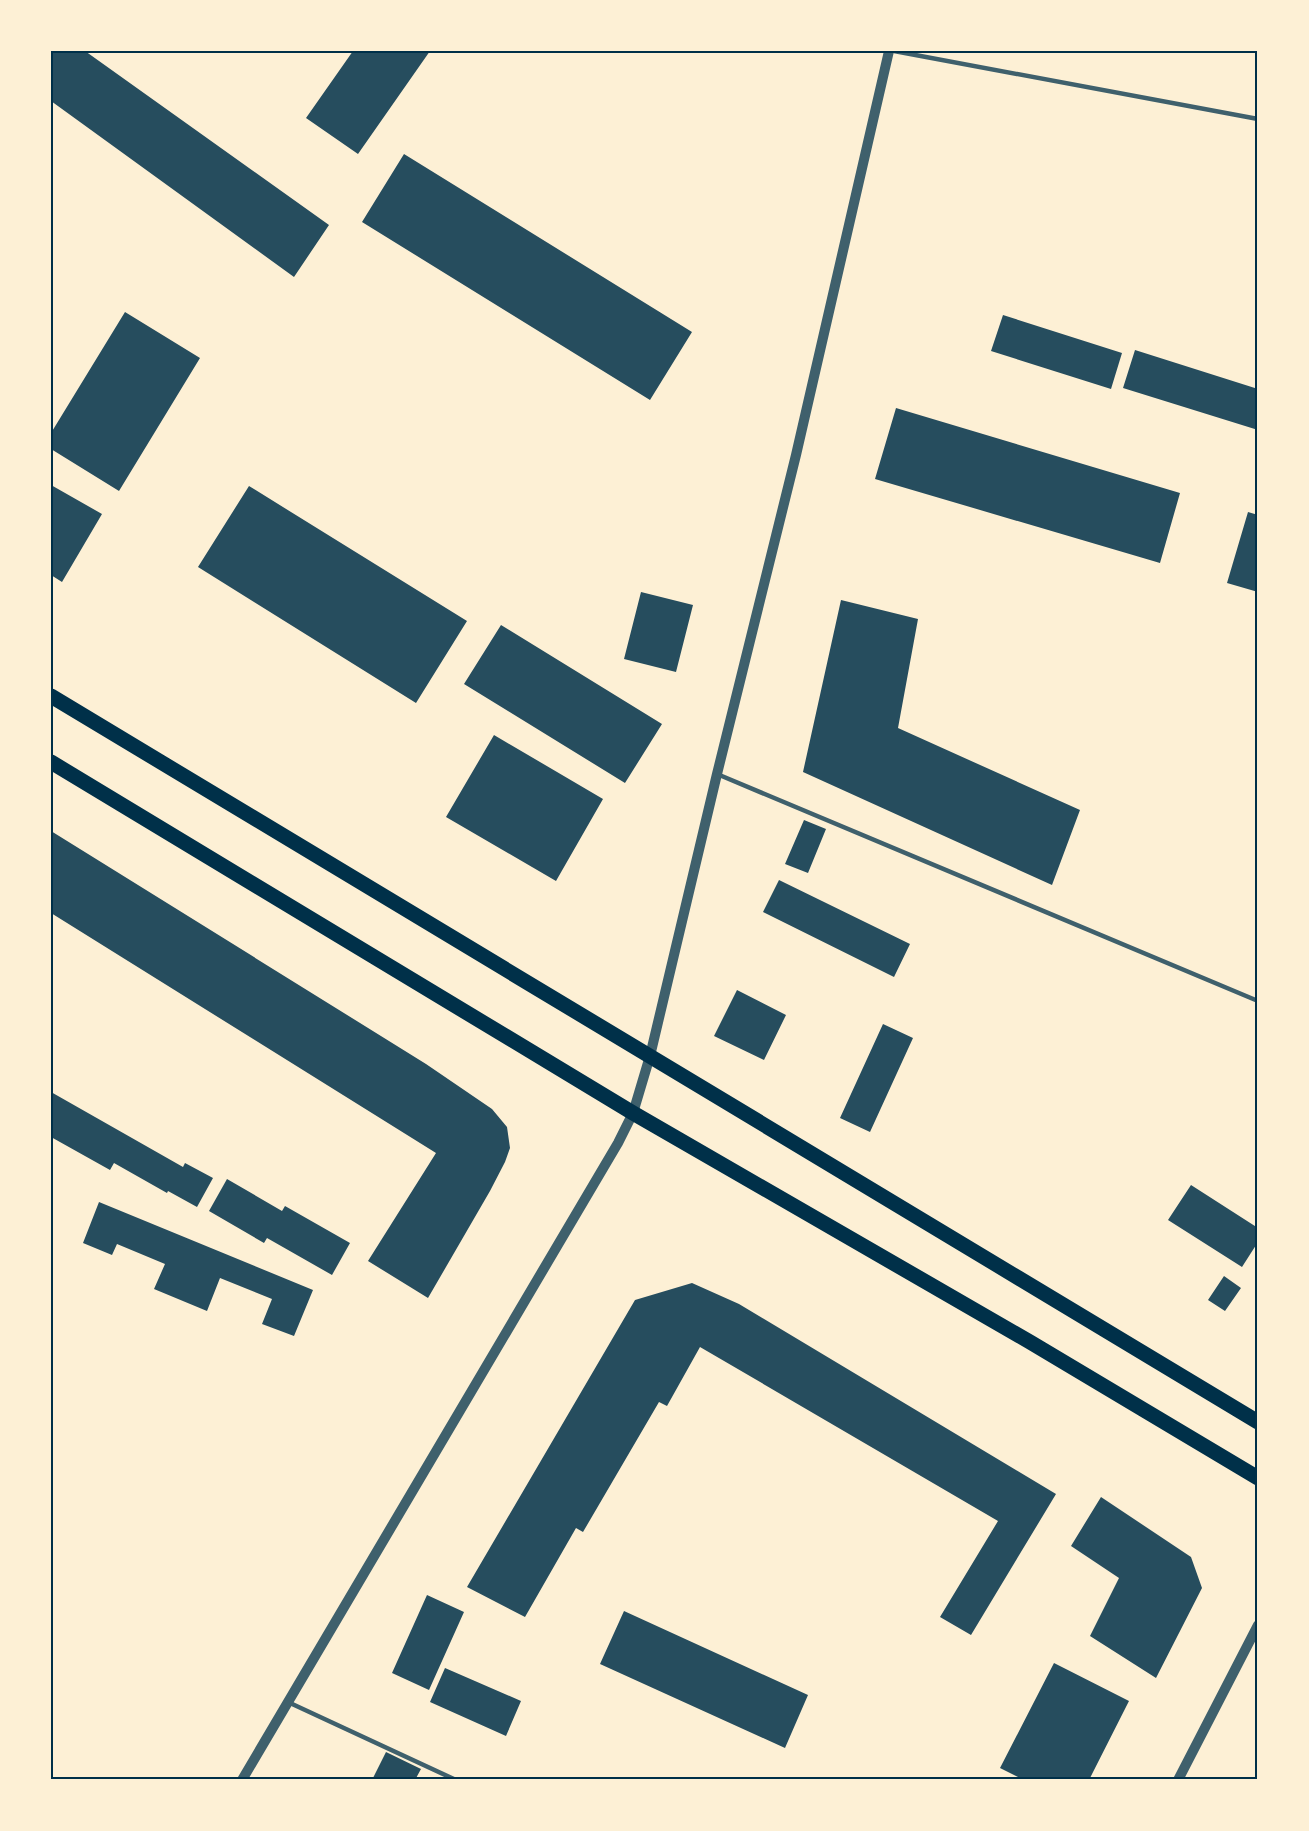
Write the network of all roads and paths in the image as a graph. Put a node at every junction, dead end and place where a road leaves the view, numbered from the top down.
1 (889, 51) edge
2 (894, 51) edge
3 (1258, 119) edge
4 (51, 696) edge
5 (51, 762) edge
6 (717, 774) junction
7 (1258, 1001) edge
8 (650, 1056) junction
9 (633, 1113) junction
10 (1258, 1422) edge
11 (1258, 1478) edge
12 (1258, 1625) edge
13 (289, 1702) junction
14 (242, 1780) edge
15 (456, 1780) edge
16 (1178, 1780) edge

1 - 6 street
2 - 3 lane
4 - 8 main road
5 - 9 main road
6 - 7 lane
6 - 8 street
8 - 9 street
8 - 10 main road
9 - 11 main road
9 - 13 street
12 - 16 street
13 - 14 street
13 - 15 lane

